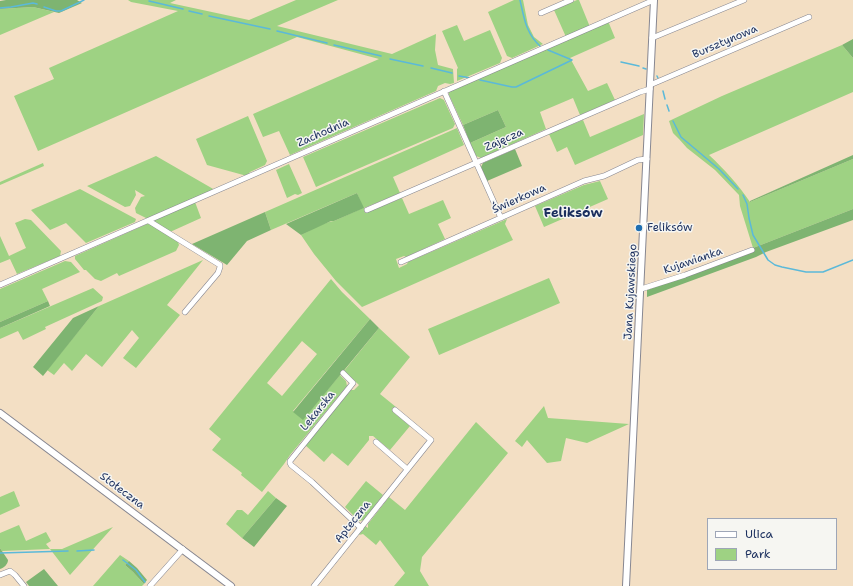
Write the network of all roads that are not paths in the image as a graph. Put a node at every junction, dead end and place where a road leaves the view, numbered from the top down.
1 (571, 0) edge
2 (654, 0) edge
3 (744, 0) edge
4 (541, 13) dead end
5 (809, 17) dead end
6 (652, 38) junction
7 (650, 87) junction
8 (444, 91) junction
9 (646, 159) junction
10 (476, 164) junction
11 (367, 210) dead end
12 (501, 218) junction
13 (149, 221) junction
14 (752, 250) dead end
15 (401, 262) dead end
16 (0, 285) edge
17 (641, 289) junction
18 (185, 312) dead end
19 (343, 373) dead end
20 (395, 410) dead end
21 (0, 413) edge
22 (376, 442) dead end
23 (407, 469) junction
24 (361, 528) junction
25 (183, 550) junction
26 (0, 575) edge
27 (24, 586) edge
28 (150, 586) edge
29 (231, 586) edge
30 (314, 586) edge
31 (626, 586) edge

1 - 4 street
2 - 6 main road, Jana Kujawskiego
2 - 8 street, Zachodnia
3 - 6 street
5 - 7 street, Bursztynowa
6 - 7 main road, Jana Kujawskiego
7 - 9 main road, Jana Kujawskiego
7 - 10 street, Zajęcza
8 - 10 street
8 - 13 street, Zachodnia
9 - 12 street, Świerkowa
9 - 17 main road, Jana Kujawskiego
10 - 11 street, Zajęcza
10 - 12 street
12 - 15 street, Świerkowa
13 - 16 street, Zachodnia
13 - 18 street
14 - 17 street, Kujawianka
17 - 31 main road, Jana Kujawskiego
19 - 24 street, Lekarska
20 - 23 street, Apteczna
21 - 25 main road, Stołeczna
22 - 23 street
23 - 24 street, Apteczna
24 - 30 street, Apteczna
25 - 28 street
25 - 29 main road, Stołeczna
26 - 27 street

